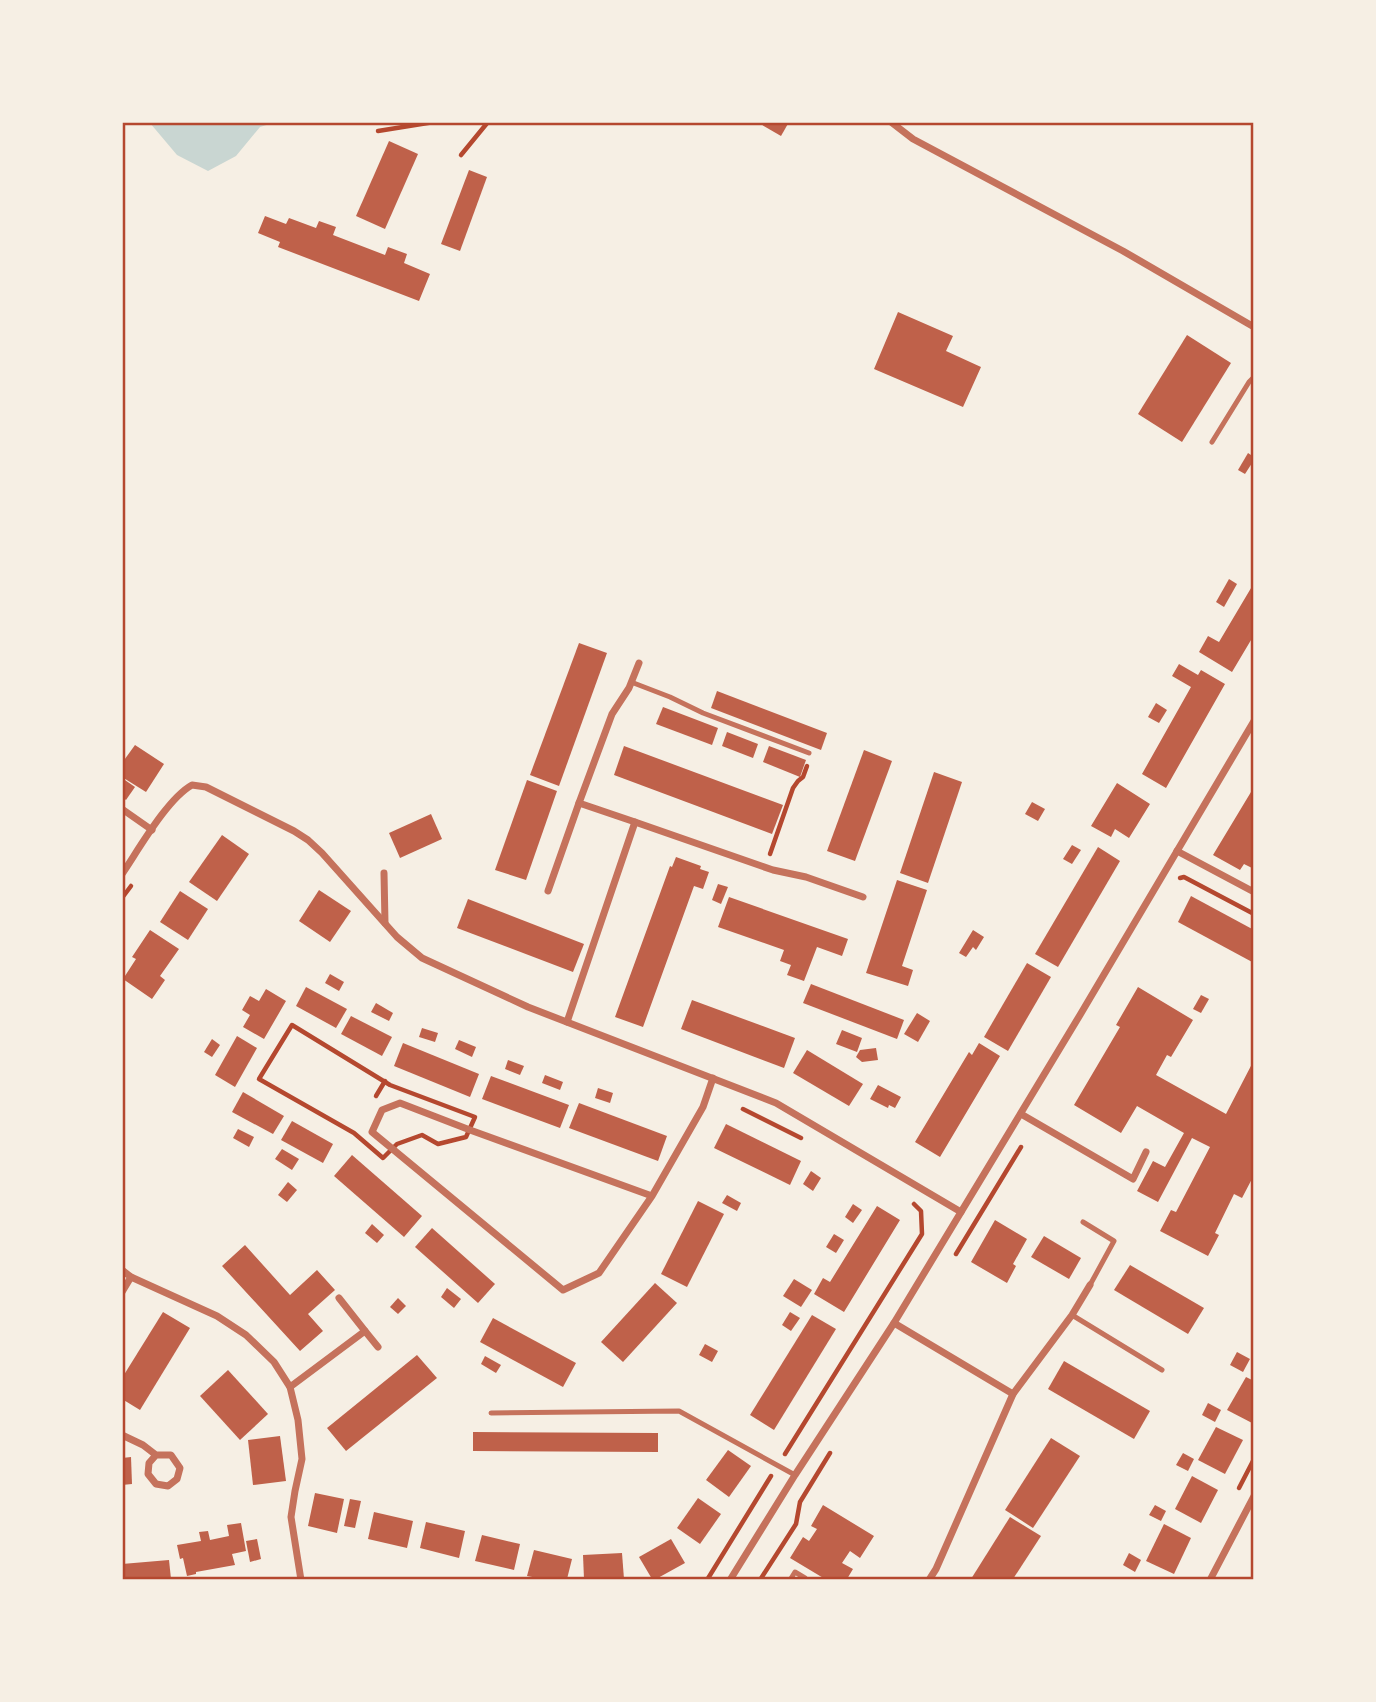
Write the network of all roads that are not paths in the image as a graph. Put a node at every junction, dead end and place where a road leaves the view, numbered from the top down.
1 (891, 122) edge
2 (1254, 327) edge
3 (1254, 377) edge
4 (1212, 442) dead end
5 (639, 663) dead end
6 (631, 682) junction
7 (1254, 720) edge
8 (809, 753) dead end
9 (579, 803) junction
10 (122, 809) edge
11 (635, 822) junction
12 (152, 830) junction
13 (1177, 851) junction
14 (384, 873) dead end
15 (122, 874) edge
16 (548, 891) dead end
17 (1254, 892) edge
18 (863, 897) dead end
19 (385, 923) junction
20 (567, 1022) junction
21 (713, 1078) junction
22 (1021, 1114) junction
23 (1146, 1152) dead end
24 (652, 1196) junction
25 (961, 1212) junction
26 (1083, 1222) dead end
27 (122, 1270) edge
28 (131, 1277) junction
29 (1090, 1285) joint
30 (122, 1292) edge
31 (339, 1298) dead end
32 (1072, 1315) junction
33 (894, 1323) junction
34 (365, 1331) junction
35 (378, 1347) dead end
36 (1162, 1370) dead end
37 (290, 1387) junction
38 (1013, 1394) junction
39 (491, 1413) dead end
40 (122, 1435) edge
41 (156, 1455) junction
42 (795, 1475) junction
43 (1254, 1496) edge
44 (804, 1578) edge
45 (301, 1580) edge
46 (730, 1580) edge
47 (790, 1580) edge
48 (929, 1580) edge
49 (1210, 1580) edge

1 - 2 street
3 - 4 lane
5 - 6 street
6 - 8 lane
6 - 9 street
7 - 13 street
9 - 11 street
9 - 16 street
10 - 12 street
11 - 18 street
11 - 20 street
12 - 15 street
12 - 19 street
13 - 17 street
13 - 22 street
14 - 19 street
19 - 20 street
20 - 21 street
21 - 24 street
21 - 25 street
22 - 23 street
22 - 25 street
24 - 24 street
25 - 33 street
26 - 29 lane
27 - 28 street
28 - 30 street
28 - 37 street
29 - 32 street
31 - 34 street
32 - 36 lane
32 - 38 street
33 - 38 street
33 - 42 street
34 - 35 street
34 - 37 street
37 - 45 street
38 - 48 street
39 - 42 lane
40 - 41 street
41 - 41 street
42 - 46 street
43 - 49 street
44 - 47 lane

